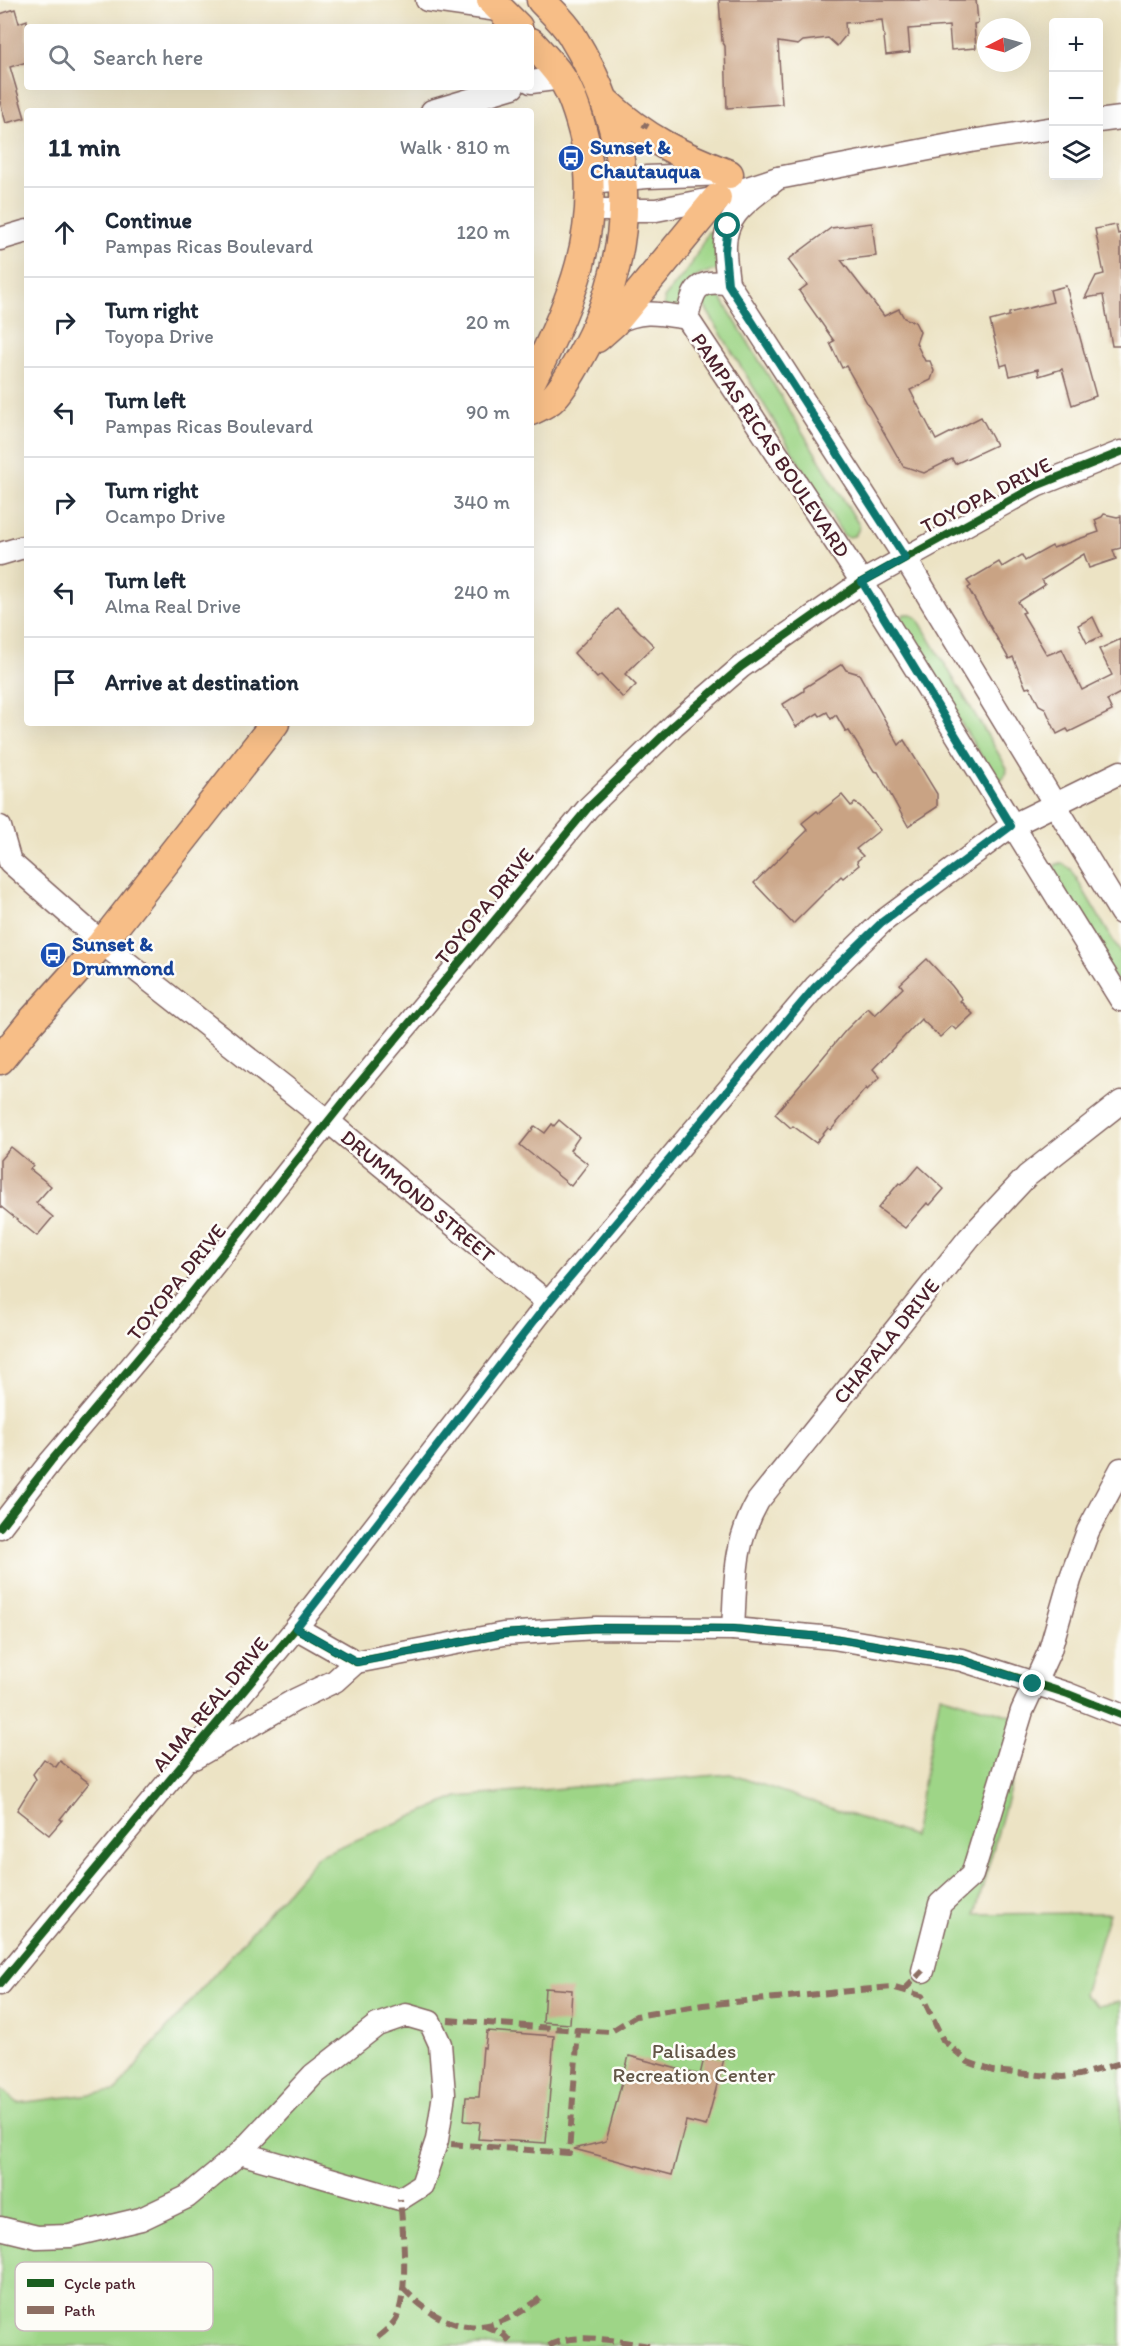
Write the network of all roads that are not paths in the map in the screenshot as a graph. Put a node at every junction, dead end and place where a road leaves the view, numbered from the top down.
1 (427, 0) edge
2 (541, 0) edge
3 (505, 13) edge
4 (534, 45) edge
5 (562, 78) junction
6 (534, 82) edge
7 (503, 90) edge
8 (607, 103) junction
9 (442, 108) edge
10 (1121, 118) edge
11 (1103, 120) edge
12 (1049, 129) edge
13 (778, 178) junction
14 (622, 179) junction
15 (723, 186) junction
16 (589, 196) junction
17 (624, 208) junction
18 (24, 232) edge
19 (0, 239) edge
20 (728, 284) junction
21 (687, 318) junction
22 (614, 323) junction
23 (587, 347) junction
24 (534, 376) edge
25 (534, 409) edge
26 (1121, 452) edge
27 (24, 547) edge
28 (0, 554) edge
29 (905, 558) junction
30 (862, 582) junction
31 (273, 726) edge
32 (1121, 772) edge
33 (1054, 805) junction
34 (1011, 826) junction
35 (0, 827) edge
36 (5, 863) edge
37 (1121, 913) edge
38 (102, 943) junction
39 (1121, 1000) edge
40 (0, 1060) edge
41 (1121, 1102) edge
42 (329, 1122) junction
43 (548, 1303) junction
44 (1121, 1469) edge
45 (0, 1527) edge
46 (296, 1628) junction
47 (734, 1629) junction
48 (357, 1662) junction
49 (1033, 1684) junction
50 (1121, 1715) edge
51 (183, 1765) junction
52 (923, 1971) dead end
53 (0, 1984) edge
54 (240, 2153) junction
55 (0, 2228) edge

1 - 3 street
2 - 8 main road
4 - 5 main road
5 - 6 street
5 - 16 main road
7 - 9 street
8 - 14 main road
8 - 15 main road
10 - 11 street
12 - 13 street
13 - 15 street
13 - 20 street
14 - 15 street
14 - 16 street
14 - 17 main road
15 - 17 street
15 - 22 main road
16 - 17 street
16 - 24 main road
17 - 23 main road
18 - 19 street
20 - 21 street, PAMPAS RICAS BOULEVARD
20 - 29 street
21 - 22 street, PAMPAS RICAS BOULEVARD
21 - 30 street, PAMPAS RICAS BOULEVARD
22 - 23 main road
23 - 25 main road
26 - 29 street, TOYOPA DRIVE
27 - 28 street
29 - 30 street, TOYOPA DRIVE
29 - 33 street
30 - 34 street, PAMPAS RICAS BOULEVARD
30 - 42 street, TOYOPA DRIVE
31 - 38 main road
32 - 33 street
33 - 34 street
33 - 37 street
34 - 39 street, PAMPAS RICAS BOULEVARD
34 - 43 street
35 - 36 street, DRUMMOND STREET
36 - 38 street, DRUMMOND STREET
38 - 40 main road
38 - 42 street, DRUMMOND STREET
41 - 47 street, CHAPALA DRIVE
42 - 43 street, DRUMMOND STREET
42 - 45 street, TOYOPA DRIVE
43 - 46 street
44 - 49 street
46 - 48 street, ALMA REAL DRIVE
46 - 51 street, ALMA REAL DRIVE
47 - 48 street
47 - 49 street
48 - 51 street
49 - 50 street
49 - 52 street
51 - 53 street, ALMA REAL DRIVE
54 - 54 street
54 - 55 street

